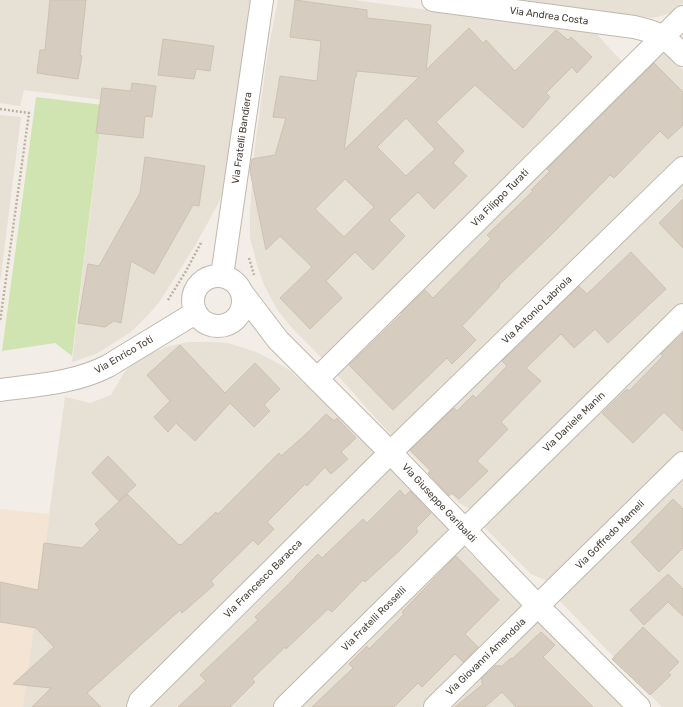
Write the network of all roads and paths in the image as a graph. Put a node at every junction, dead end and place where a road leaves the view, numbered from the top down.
1 (262, 0) edge
2 (433, 0) edge
3 (683, 17) edge
4 (664, 36) junction
5 (683, 55) edge
6 (0, 109) edge
7 (683, 168) edge
8 (203, 239) dead end
9 (222, 276) junction
10 (243, 294) junction
11 (164, 305) dead end
12 (195, 313) junction
13 (683, 315) edge
14 (0, 322) edge
15 (317, 379) junction
16 (0, 390) edge
17 (390, 452) junction
18 (683, 463) edge
19 (464, 530) junction
20 (538, 606) junction
21 (138, 707) edge
22 (284, 707) edge
23 (435, 707) edge
24 (639, 707) edge

1 - 9 street, Via Fratelli Bandiera
2 - 4 street, Via Andrea Costa
3 - 4 street, Via Filippo Turati
4 - 5 street
4 - 15 street, Via Filippo Turati
6 - 14 path
7 - 17 street, Via Antonio Labriola
8 - 11 path
9 - 10 street
9 - 12 street
10 - 12 street
10 - 15 street, Via Giuseppe Garibaldi
12 - 16 street, Via Enrico Toti
13 - 19 street, Via Daniele Manin
15 - 17 street, Via Giuseppe Garibaldi
17 - 19 street, Via Giuseppe Garibaldi
17 - 21 street, Via Francesco Baracca
18 - 20 street, Via Goffredo Mameli
19 - 20 street, Via Giuseppe Garibaldi
19 - 22 street, Via Fratelli Rosselli
20 - 23 street, Via Giovanni Amendola
20 - 24 street, Via Giuseppe Garibaldi

